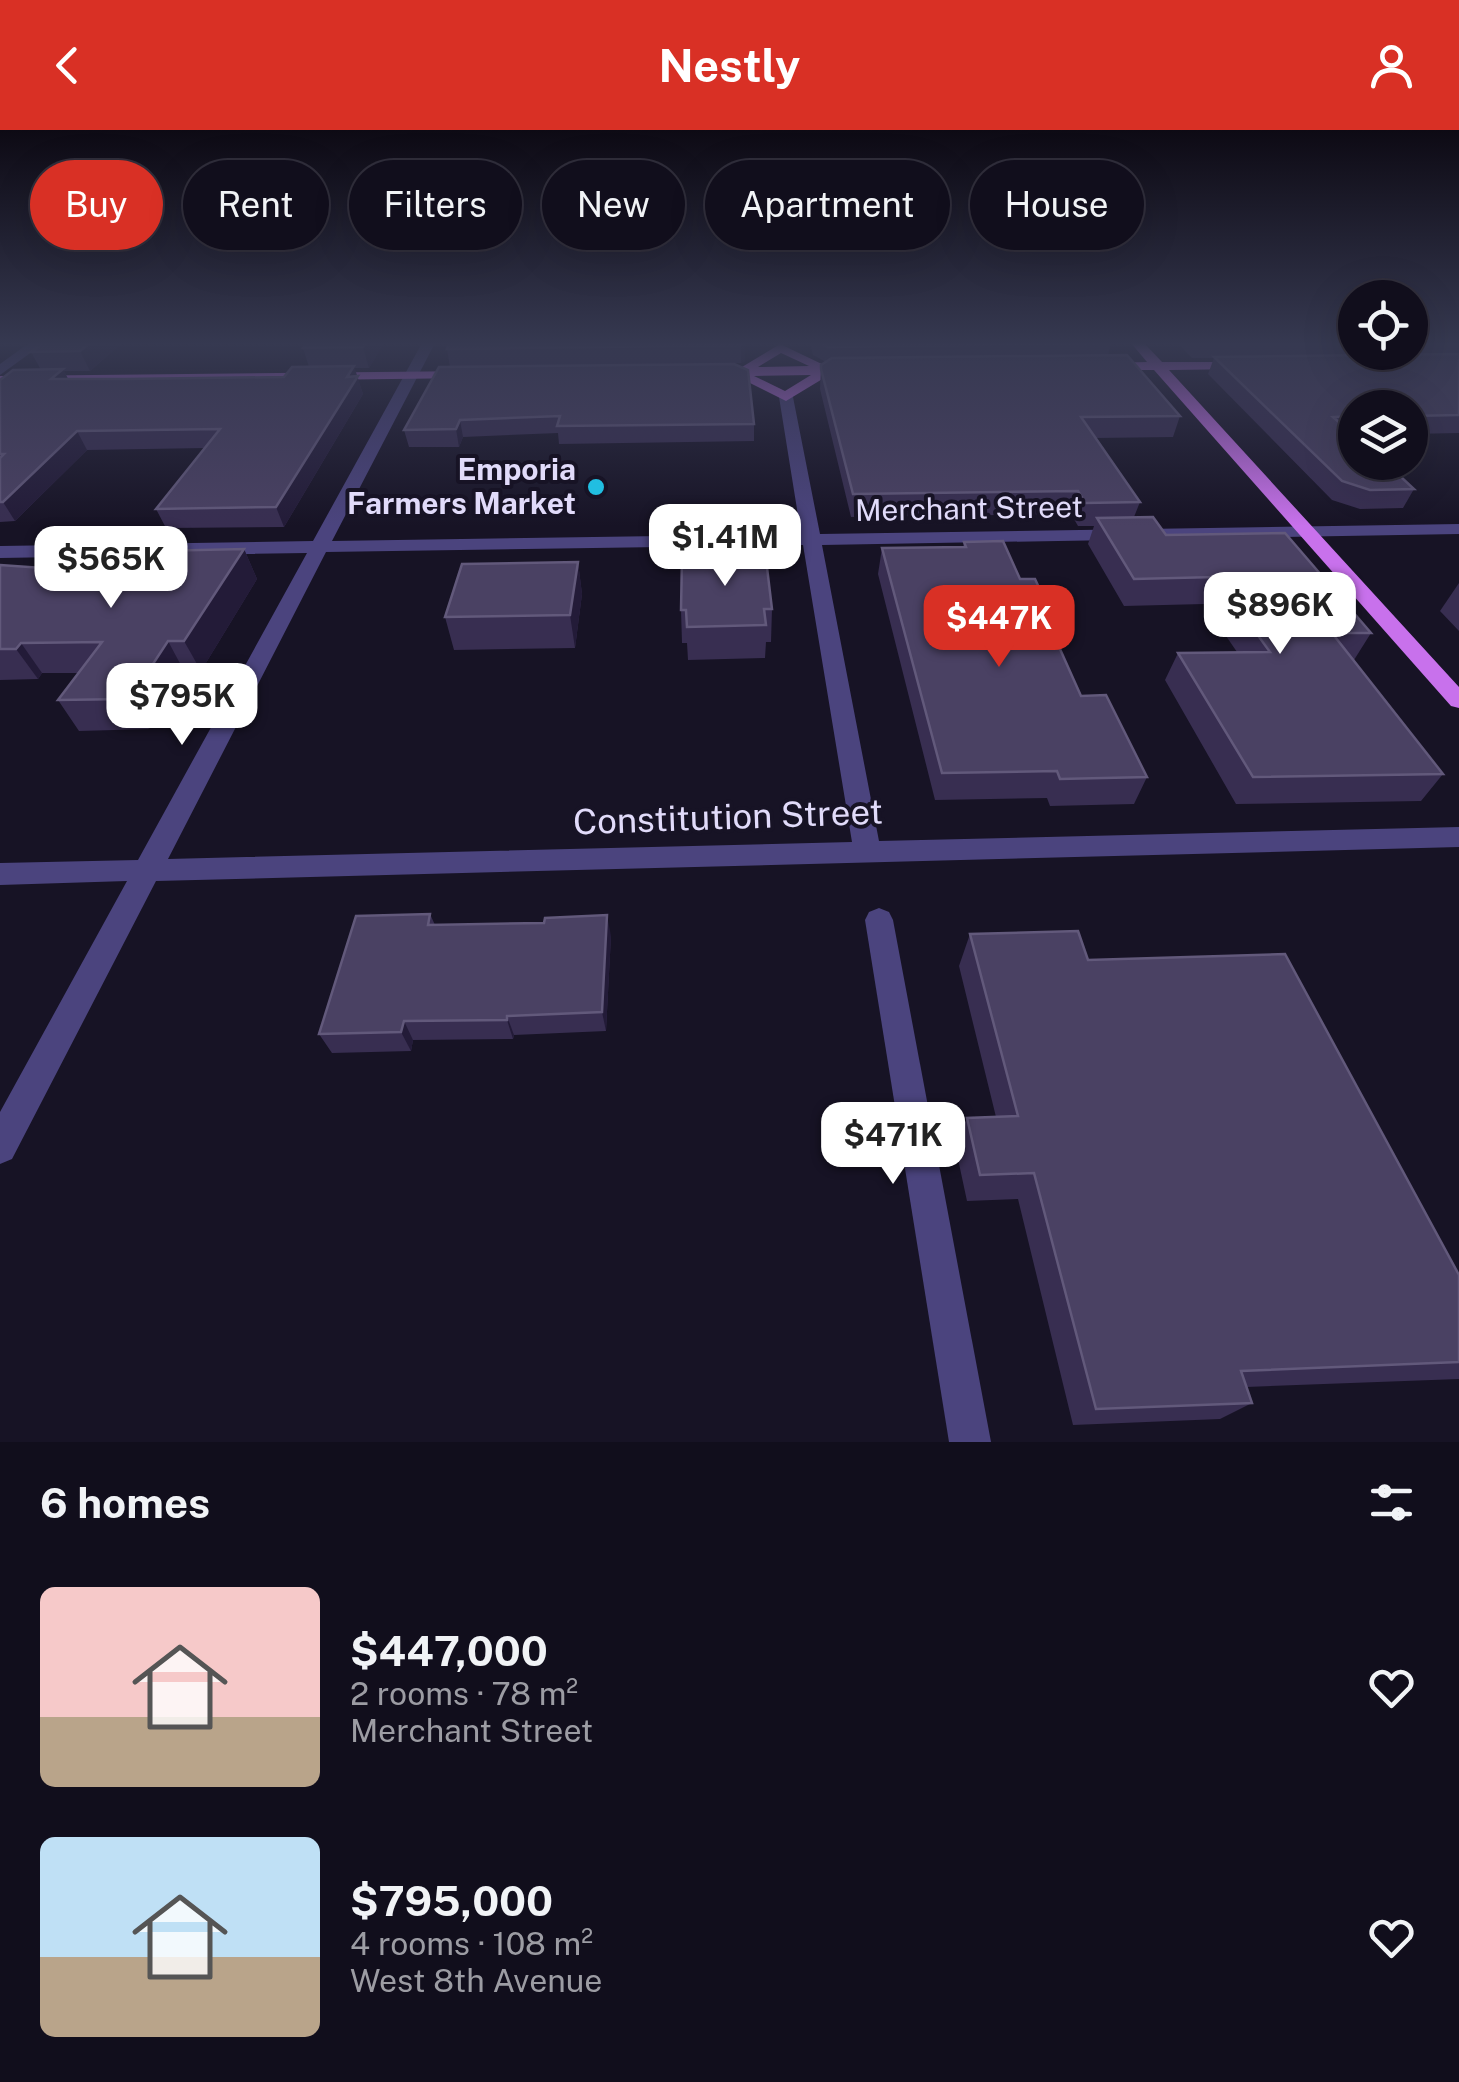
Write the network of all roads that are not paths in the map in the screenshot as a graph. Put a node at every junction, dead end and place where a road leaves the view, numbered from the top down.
1 (395, 404) edge
2 (787, 404) edge
3 (1193, 404) edge
4 (1459, 529) edge
5 (1308, 531) junction
6 (812, 539) junction
7 (320, 547) junction
8 (0, 552) edge
9 (1459, 701) edge
10 (1459, 837) edge
11 (868, 851) junction
12 (148, 870) junction
13 (0, 874) edge
14 (879, 920) dead end
15 (0, 1147) edge
16 (970, 1442) edge

1 - 7 street
2 - 6 street
3 - 5 main road
4 - 5 street, Merchant Street
5 - 6 street, Merchant Street
5 - 9 main road
6 - 7 street, Merchant Street
6 - 11 street
7 - 8 street, Merchant Street
7 - 12 street
10 - 11 street, Constitution Street
11 - 12 street, Constitution Street
12 - 13 street, Constitution Street
12 - 15 street
14 - 16 street

